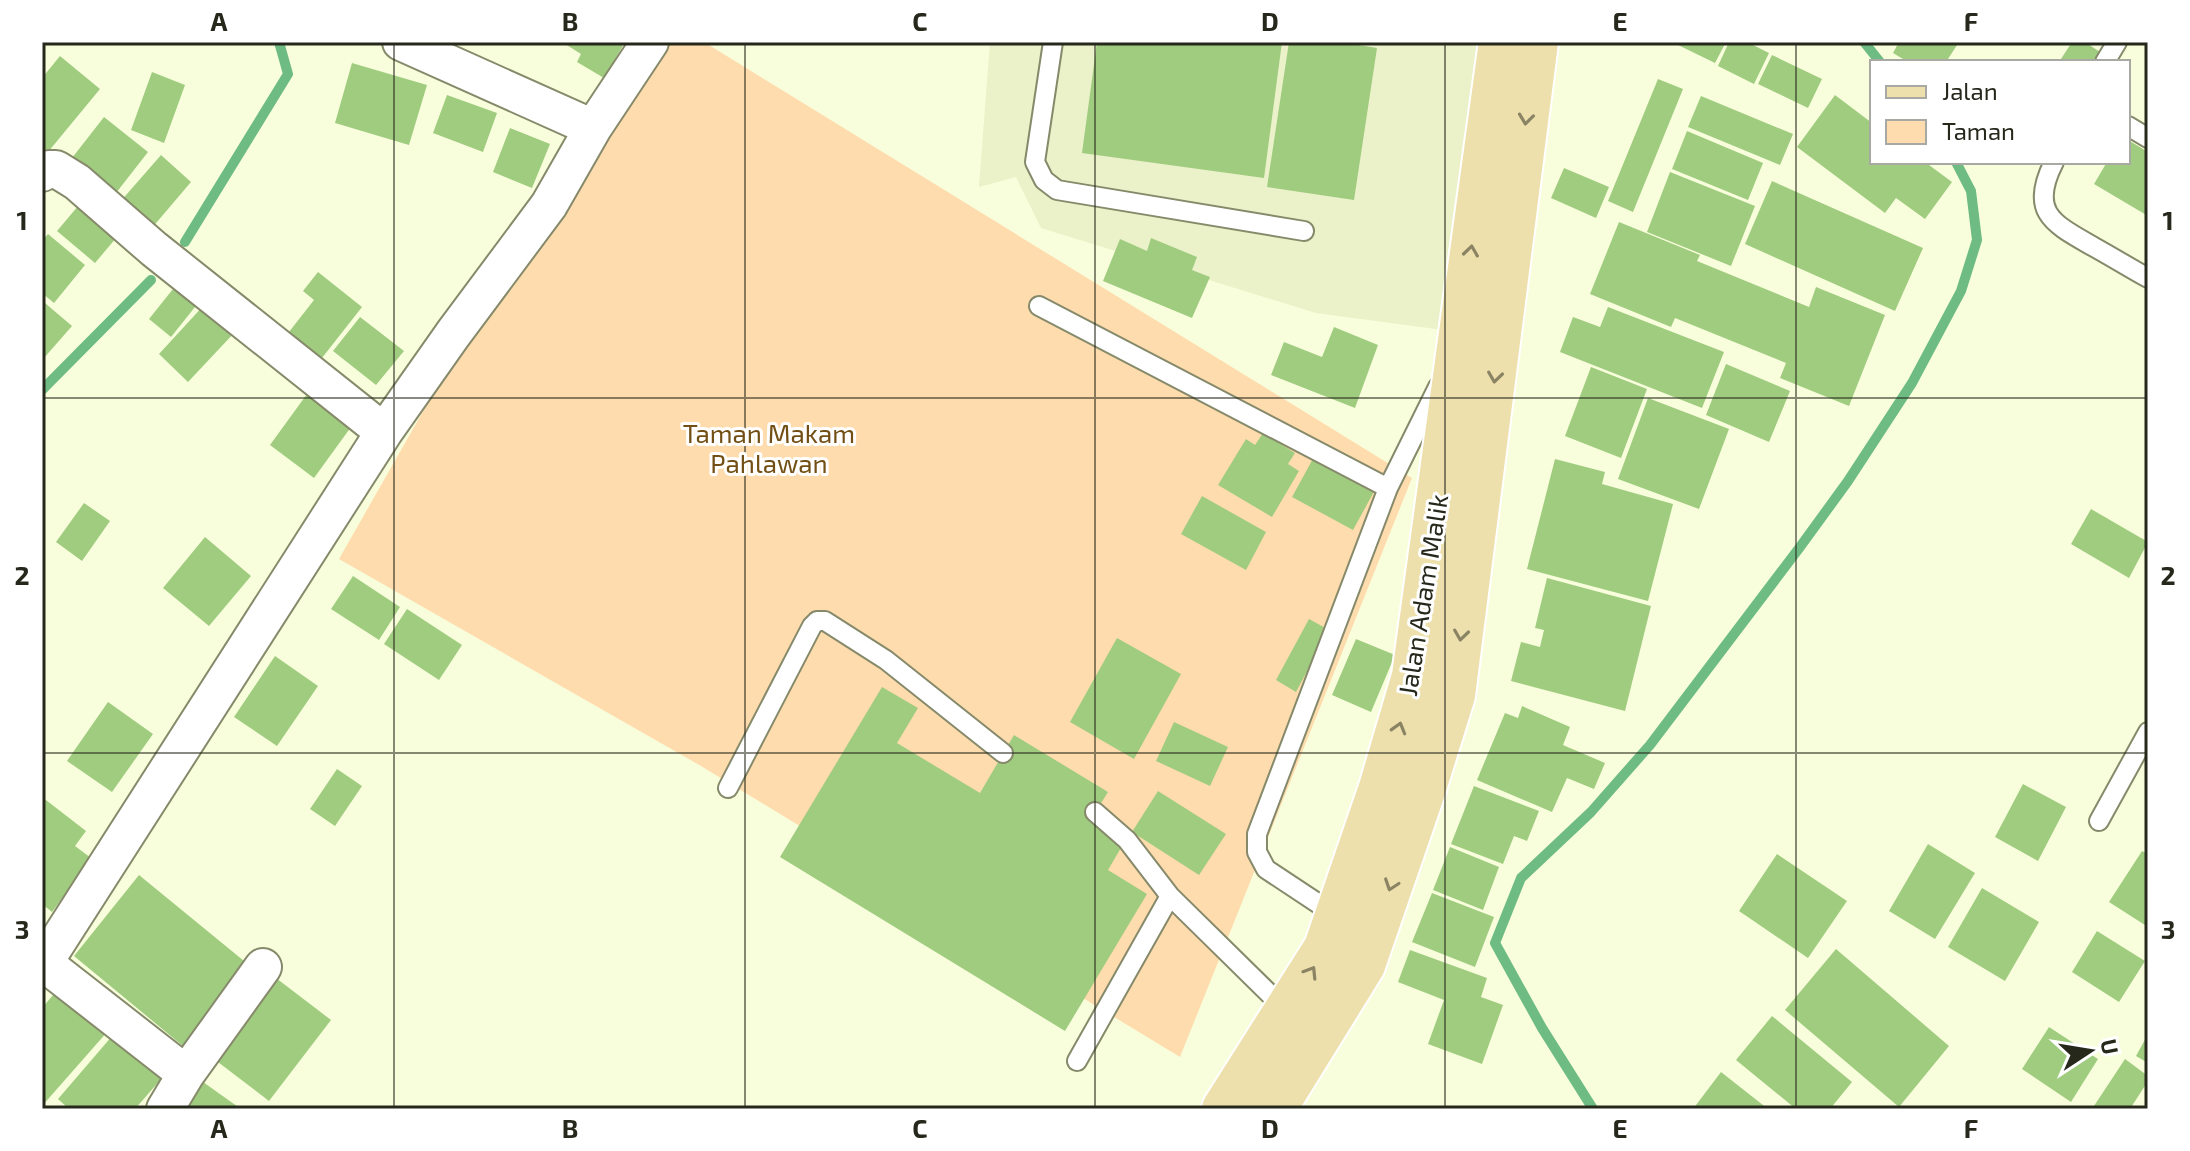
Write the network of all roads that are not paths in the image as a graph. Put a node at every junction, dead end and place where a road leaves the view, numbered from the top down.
1 (401, 42) edge
2 (650, 42) edge
3 (1053, 42) edge
4 (1501, 42) edge
5 (1536, 42) edge
6 (2117, 42) edge
7 (2106, 60) edge
8 (2130, 127) edge
9 (593, 128) junction
10 (2148, 138) edge
11 (2053, 164) edge
12 (42, 173) edge
13 (1304, 231) dead end
14 (2148, 278) edge
15 (1039, 306) dead end
16 (1484, 306) junction
17 (1458, 347) junction
18 (384, 432) junction
19 (1388, 488) junction
20 (2148, 732) edge
21 (1003, 753) dead end
22 (728, 788) dead end
23 (1095, 812) dead end
24 (2099, 821) dead end
25 (1170, 896) junction
26 (1356, 925) junction
27 (43, 964) edge
28 (263, 967) dead end
29 (1287, 1011) junction
30 (1077, 1061) dead end
31 (186, 1074) junction
32 (165, 1109) edge
33 (1224, 1109) edge
34 (1274, 1109) edge

1 - 9 street
2 - 9 street
3 - 13 lane
16 -> 4 main road, Jalan Adam Malik
5 -> 16 main road, Jalan Adam Malik
6 - 7 lane
8 - 10 lane
9 - 18 street
11 - 14 lane
12 - 18 street
15 - 19 lane
16 - 17 main road, Jalan Adam Malik
16 -> 26 main road, Jalan Adam Malik
17 - 19 lane
26 -> 17 main road, Jalan Adam Malik
18 - 27 street
19 - 26 lane
20 - 24 lane
21 - 22 lane
23 - 25 lane
25 - 29 lane
25 - 30 lane
29 -> 26 main road, Jalan Adam Malik
26 - 34 main road, Jalan Adam Malik
27 - 31 street
28 - 31 street
29 - 33 main road, Jalan Adam Malik
31 - 32 street

